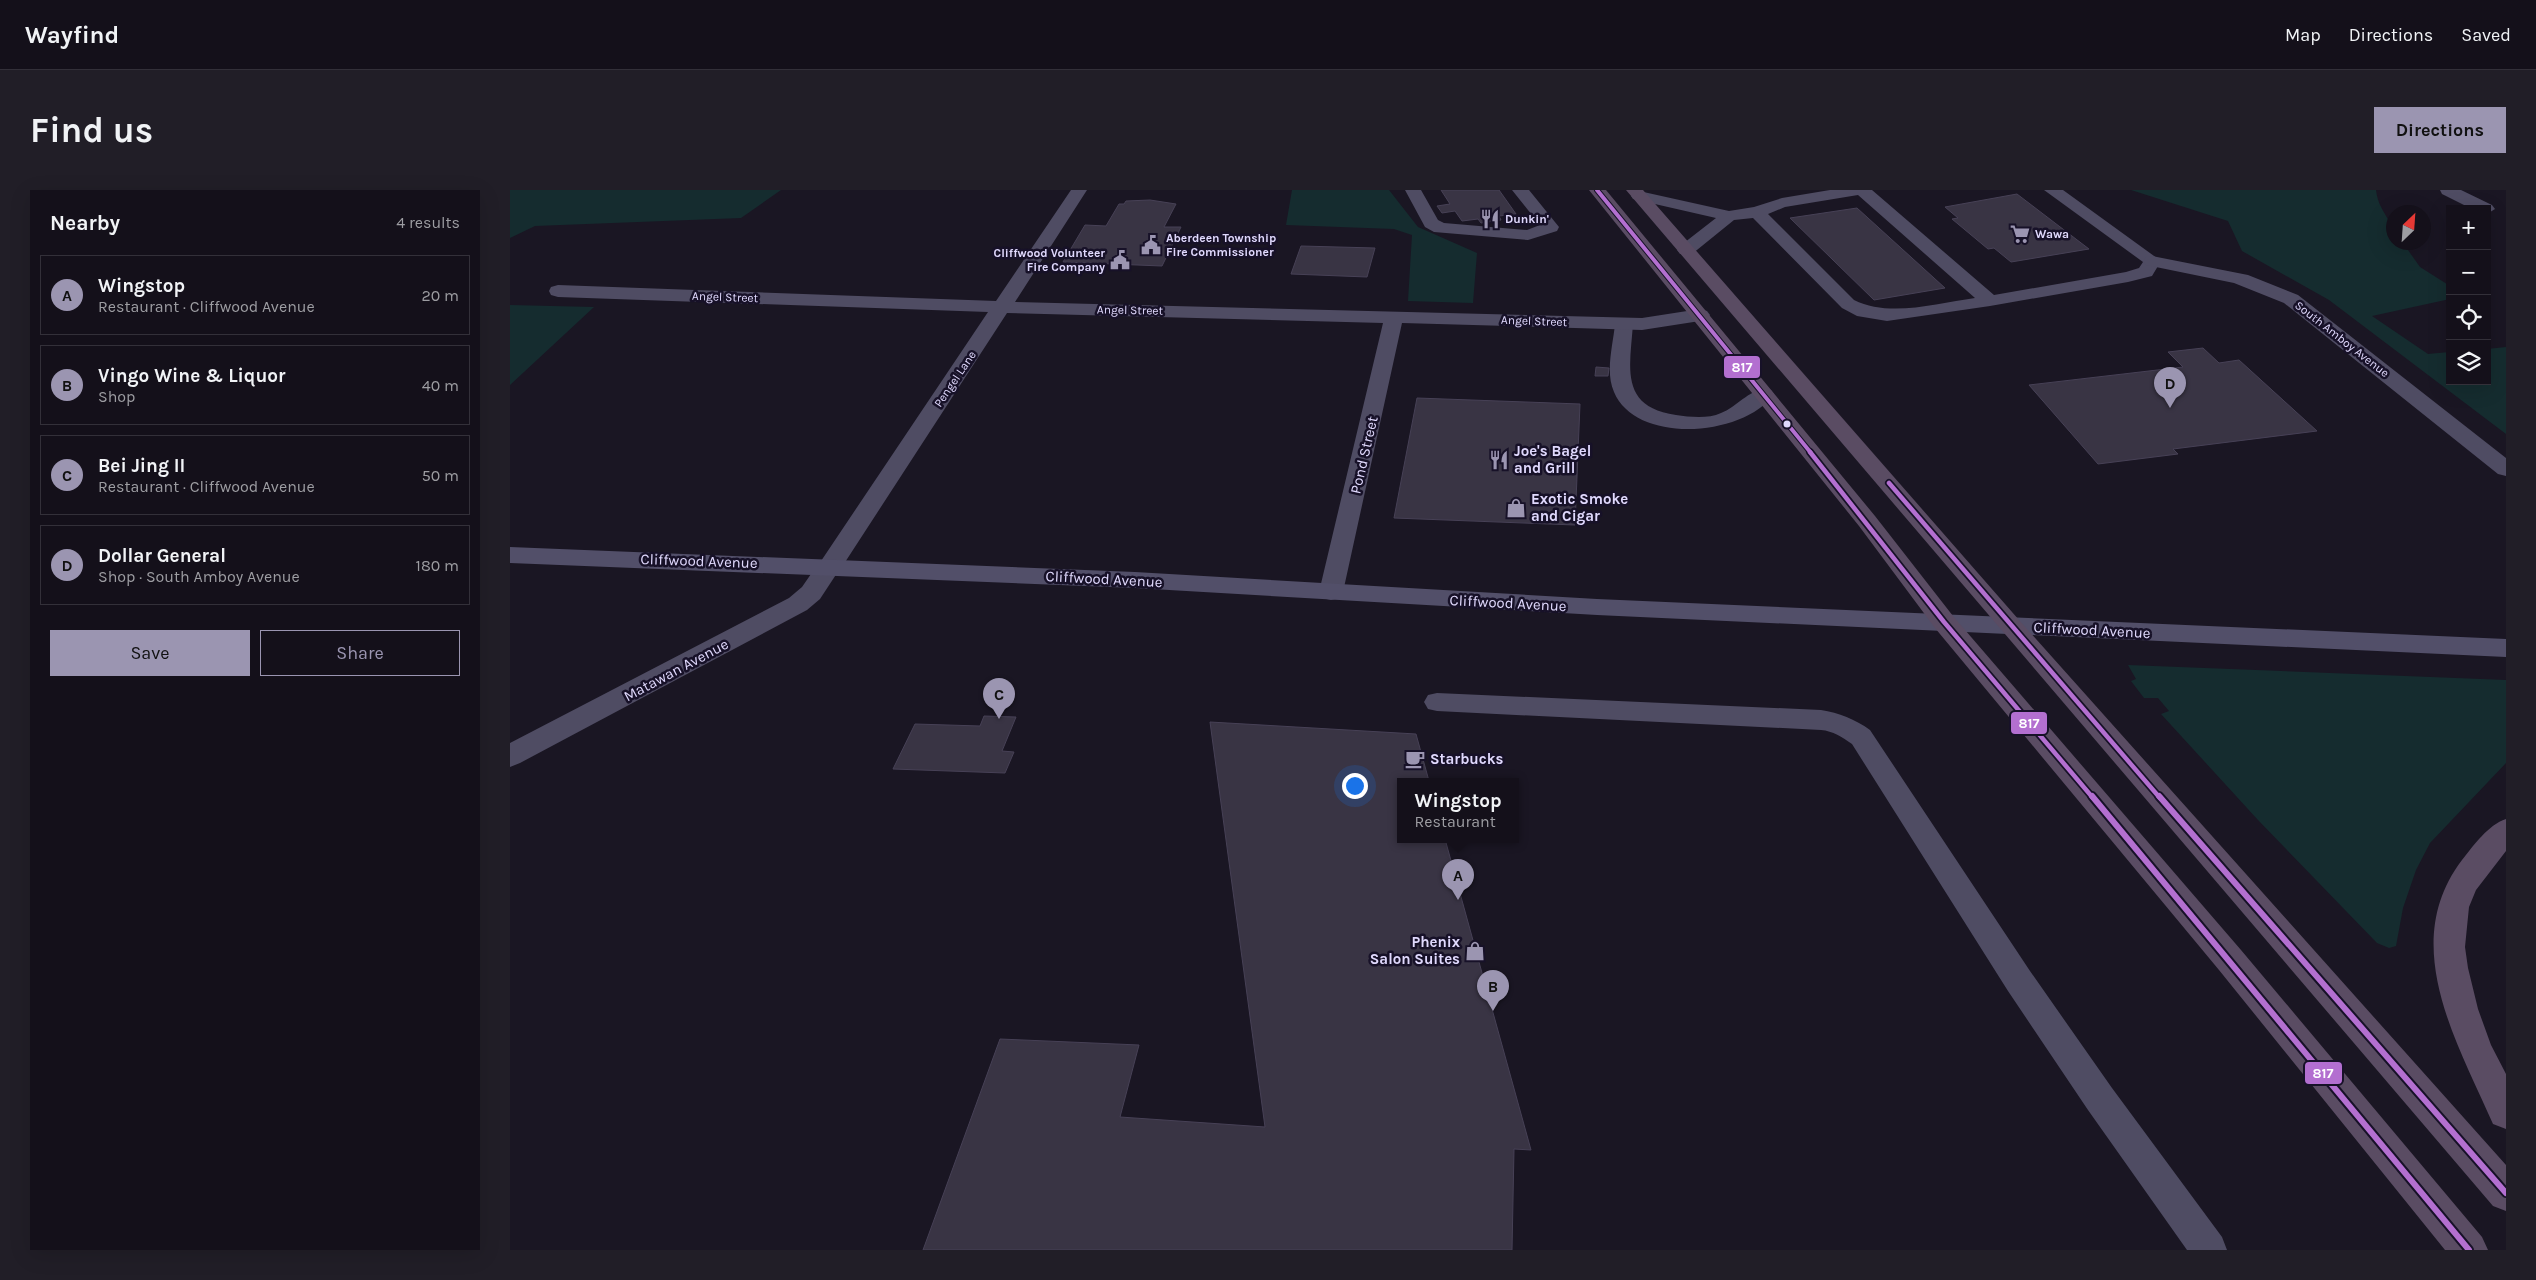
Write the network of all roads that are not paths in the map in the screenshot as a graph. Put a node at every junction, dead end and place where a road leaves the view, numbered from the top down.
1 (1079, 190) edge
2 (1413, 190) edge
3 (1520, 190) edge
4 (1597, 190) edge
5 (1862, 190) edge
6 (2052, 190) edge
7 (2448, 190) edge
8 (1847, 191) edge
9 (1637, 193) edge
10 (2479, 205) edge
11 (1757, 212) junction
12 (1729, 216) junction
13 (1686, 250) junction
14 (2152, 261) junction
15 (558, 291) dead end
16 (1990, 301) junction
17 (1002, 308) junction
18 (1700, 315) junction
19 (1394, 317) junction
20 (1624, 324) junction
21 (1764, 394) junction
22 (2506, 470) edge
23 (510, 555) edge
24 (829, 567) junction
25 (1331, 592) junction
26 (1944, 622) junction
27 (2010, 626) junction
28 (2506, 648) edge
29 (1437, 702) dead end
30 (510, 756) edge
31 (2506, 831) edge
32 (2506, 1112) edge
33 (2506, 1193) edge
34 (2209, 1250) edge
35 (2469, 1250) edge

1 - 17 street, Pengel Lane
2 - 3 lane
4 - 18 highway
5 - 16 lane
6 - 14 lane
7 - 10 street
8 - 11 lane
9 - 12 lane
9 - 13 highway
11 - 12 lane
11 - 16 lane
12 - 13 lane
13 - 27 highway
14 - 16 lane
14 - 22 street, South Amboy Avenue
15 - 17 street, Angel Street
17 - 19 street, Angel Street
17 - 24 street, Pengel Lane
18 - 20 street, Angel Street
18 - 21 highway
19 - 20 street, Angel Street
19 - 25 street, Pond Street
20 - 21 lane
21 - 26 highway
23 - 24 main road, Cliffwood Avenue
24 - 25 main road, Cliffwood Avenue
24 - 30 street, Matawan Avenue
25 - 26 main road, Cliffwood Avenue
26 - 27 main road, Cliffwood Avenue
26 - 35 highway
27 - 28 main road, Cliffwood Avenue
27 - 33 highway
29 - 34 lane
31 - 32 highway

